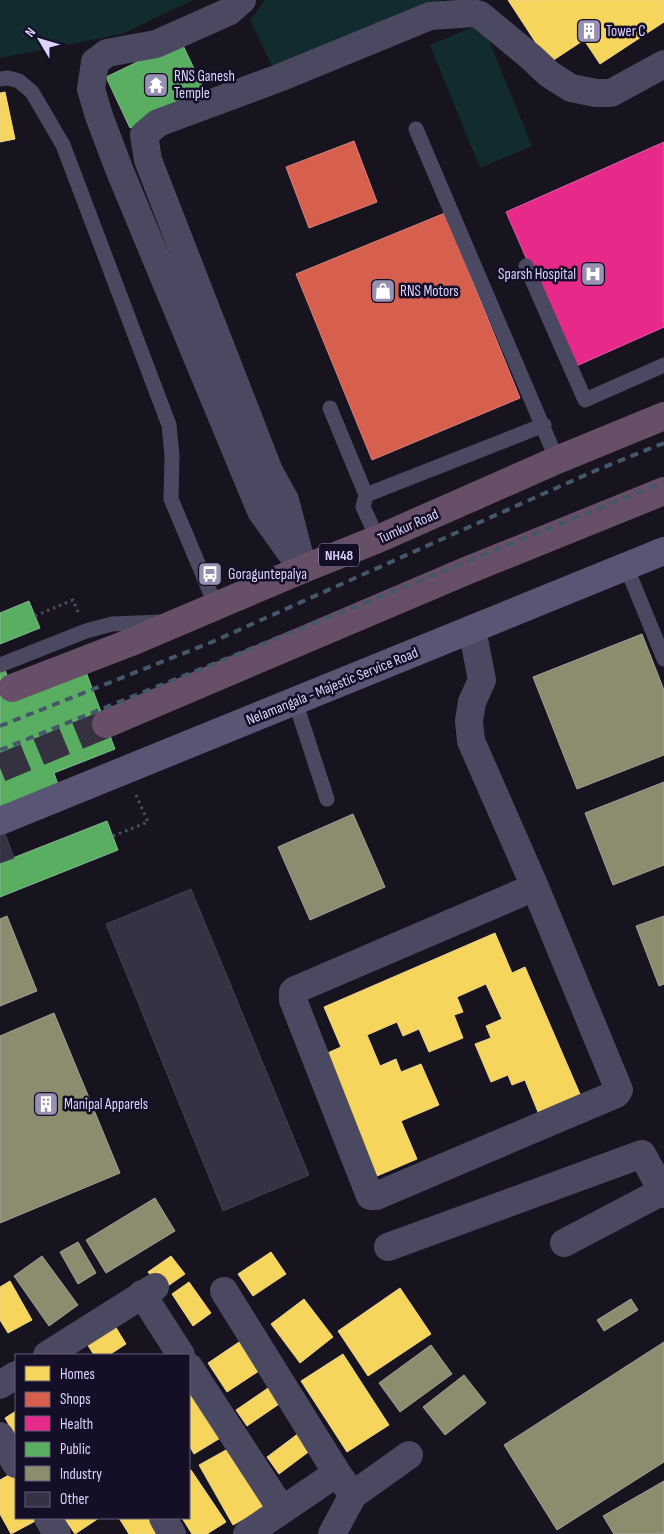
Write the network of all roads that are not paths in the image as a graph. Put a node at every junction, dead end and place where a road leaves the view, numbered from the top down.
1 (242, 0) edge
2 (664, 64) edge
3 (0, 79) edge
4 (416, 129) dead end
5 (148, 160) junction
6 (119, 169) junction
7 (526, 266) dead end
8 (664, 365) edge
9 (330, 408) dead end
10 (664, 416) edge
11 (544, 425) junction
12 (557, 460) junction
13 (664, 492) edge
14 (366, 495) junction
15 (378, 539) junction
16 (664, 551) edge
17 (626, 566) junction
18 (303, 569) junction
19 (216, 606) junction
20 (178, 622) junction
21 (472, 629) junction
22 (664, 659) edge
23 (6, 677) edge
24 (295, 701) junction
25 (106, 724) tunnel mouth
26 (327, 799) dead end
27 (0, 821) edge
28 (535, 887) junction
29 (663, 1193) edge
30 (564, 1243) dead end
31 (388, 1247) dead end
32 (224, 1291) dead end
33 (59, 1352) edge
34 (180, 1354) edge
35 (190, 1369) edge
36 (15, 1376) edge
37 (0, 1385) edge
38 (0, 1436) edge
39 (408, 1455) dead end
40 (15, 1462) edge
41 (337, 1473) junction
42 (353, 1495) junction
43 (282, 1510) junction
44 (49, 1519) edge
45 (164, 1519) edge
46 (57, 1534) edge
47 (172, 1534) edge
48 (247, 1534) edge
49 (332, 1534) edge

1 - 6 street
2 - 5 street
3 - 19 lane
4 - 11 lane
5 - 6 street
5 - 18 street
6 - 18 street
7 - 8 lane
9 - 14 lane
10 - 12 highway, Tumkur Road / NH48
11 - 12 lane
11 - 14 lane
12 - 15 highway, Tumkur Road / NH48
13 - 25 highway
14 - 15 lane
15 - 18 highway, Tumkur Road / NH48
16 - 17 main road, Nelamangala - Majestic Service Road
17 - 21 main road, Nelamangala - Majestic Service Road
17 - 22 lane
18 - 19 highway, Tumkur Road / NH48
19 - 20 highway, Tumkur Road / NH48
20 - 23 highway, Tumkur Road / NH48
20 - 23 lane
21 - 24 main road, Nelamangala - Majestic Service Road
21 - 28 street
24 - 26 lane
24 - 27 main road, Nelamangala - Majestic Service Road
28 - 28 street
29 - 30 street
29 - 31 street
32 - 41 street
33 - 34 street
35 - 43 street
36 - 37 street
38 - 40 street
39 - 42 street
41 - 42 street
41 - 43 street
42 - 49 street
43 - 48 street
44 - 46 street
45 - 47 street

